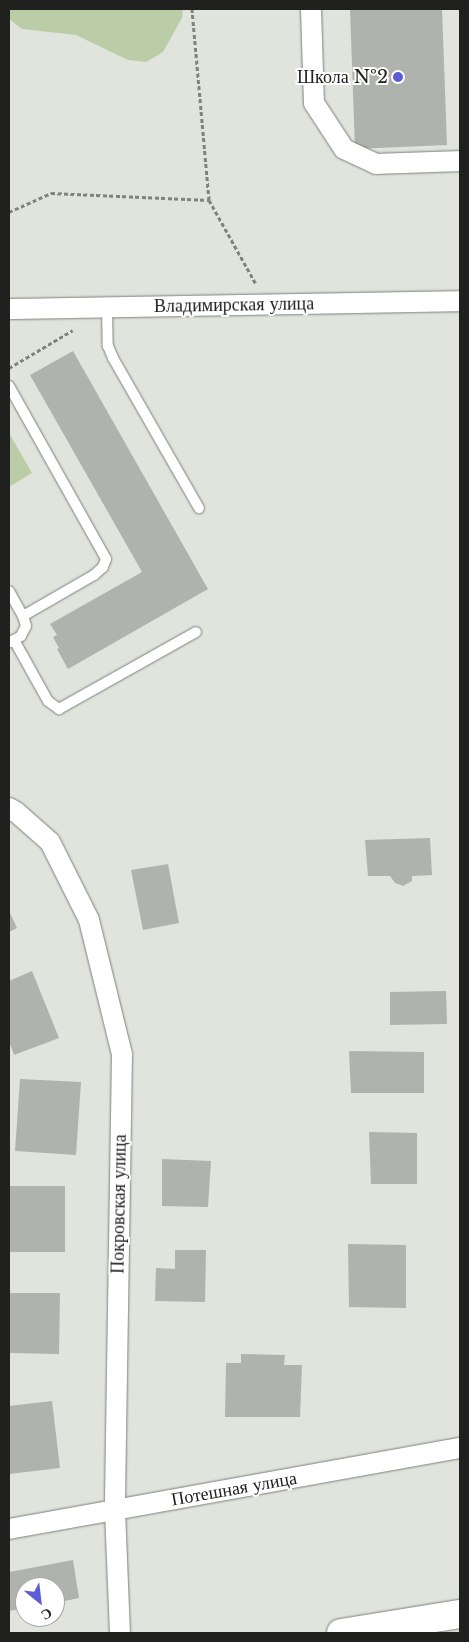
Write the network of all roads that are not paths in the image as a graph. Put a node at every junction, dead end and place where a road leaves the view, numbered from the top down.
1 (311, 9) edge
2 (460, 161) edge
3 (460, 301) edge
4 (107, 307) junction
5 (9, 309) edge
6 (9, 386) edge
7 (199, 508) dead end
8 (9, 591) edge
9 (23, 616) junction
10 (196, 632) dead end
11 (11, 642) edge
12 (9, 808) edge
13 (460, 1448) edge
14 (115, 1510) junction
15 (9, 1529) edge
16 (460, 1614) edge
17 (120, 1633) edge
18 (341, 1633) edge

1 - 2 street
3 - 4 street, Владимирская улица
4 - 5 street, Владимирская улица
4 - 7 lane
6 - 9 lane
8 - 9 lane
9 - 11 lane
10 - 11 lane
12 - 14 street, Покровская улица
13 - 14 street, Потешная улица
14 - 15 street, Потешная улица
14 - 17 street, Покровская улица
16 - 18 street

